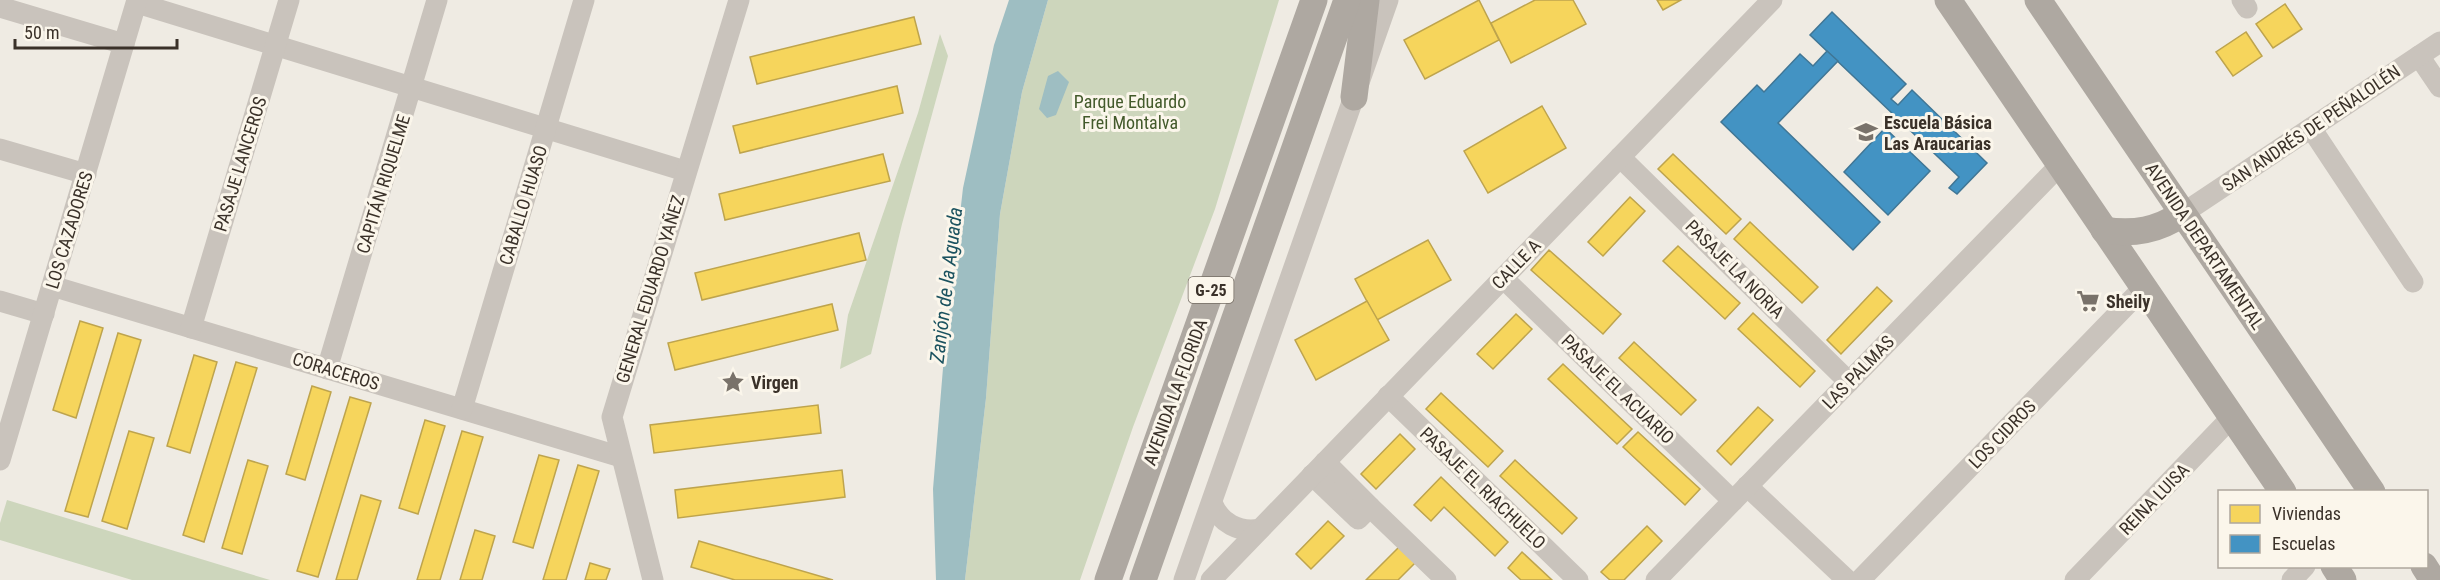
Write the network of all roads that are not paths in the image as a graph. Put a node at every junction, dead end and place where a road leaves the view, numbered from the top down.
1 (289, 0) edge
2 (437, 0) edge
3 (584, 0) edge
4 (739, 0) edge
5 (1314, 0) edge
6 (1347, 0) edge
7 (1366, 0) edge
8 (1388, 0) edge
9 (1772, 0) edge
10 (1948, 0) edge
11 (2038, 0) edge
12 (137, 1) edge
13 (0, 7) edge
14 (2440, 42) edge
15 (124, 44) junction
16 (276, 45) junction
17 (2419, 56) junction
18 (412, 87) junction
19 (2440, 87) edge
20 (1354, 97) junction
21 (546, 128) junction
22 (2311, 128) junction
23 (0, 149) edge
24 (1620, 157) junction
25 (2060, 165) junction
26 (685, 171) junction
27 (86, 174) junction
28 (2182, 214) junction
29 (2104, 230) junction
30 (1503, 278) junction
31 (2413, 282) dead end
32 (52, 286) junction
33 (2144, 287) junction
34 (0, 301) edge
35 (44, 314) junction
36 (191, 328) junction
37 (327, 369) junction
38 (1849, 382) junction
39 (1388, 396) junction
40 (462, 409) junction
41 (2232, 417) junction
42 (621, 457) junction
43 (0, 460) edge
44 (1319, 468) junction
45 (2282, 490) edge
46 (2371, 490) edge
47 (1740, 494) junction
48 (1212, 503) junction
49 (1260, 529) junction
50 (2304, 568) edge
51 (653, 580) edge
52 (1108, 580) edge
53 (1143, 580) edge
54 (1184, 580) edge
55 (1211, 580) edge
56 (1446, 580) edge
57 (1578, 580) edge
58 (1656, 580) edge
59 (1847, 580) edge
60 (1860, 580) edge
61 (2075, 580) edge
62 (2292, 580) edge

1 - 16 street, PASAJE LANCEROS
2 - 18 street, CAPITÁN RIQUELME
3 - 21 street, CABALLO HUASO
4 - 26 street, GENERAL EDUARDO YAÑEZ
5 - 52 main road, AVENIDA LA FLORIDA / G-25
6 - 53 main road, AVENIDA LA FLORIDA / G-25
7 - 20 main road
8 - 20 street
9 - 24 street, CALLE A
10 - 25 main road
11 - 28 main road, AVENIDA DEPARTAMENTAL
12 - 15 street, LOS CAZADORES
12 - 16 street
13 - 15 street
14 - 17 street, SAN ANDRÉS DE PEÑALOLÉN
15 - 27 street, LOS CAZADORES
16 - 18 street
16 - 36 street, PASAJE LANCEROS
17 - 19 street
17 - 22 street, SAN ANDRÉS DE PEÑALOLÉN
18 - 21 street
18 - 37 street, CAPITÁN RIQUELME
20 - 48 street
21 - 26 street
21 - 40 street, CABALLO HUASO
22 - 28 street, SAN ANDRÉS DE PEÑALOLÉN
22 - 31 street
23 - 27 street
24 - 30 street, CALLE A
24 - 38 street, PASAJE LA NORIA
25 - 29 main road
25 - 38 street, LAS PALMAS
26 - 42 street, GENERAL EDUARDO YAÑEZ
27 - 32 street, LOS CAZADORES
28 - 29 main road
28 - 46 main road, AVENIDA DEPARTAMENTAL
29 - 33 main road
30 - 39 street, CALLE A
30 - 47 street, PASAJE EL ACUARIO
32 - 35 street, LOS CAZADORES
32 - 36 street, CORACEROS
33 - 41 main road
33 - 60 street, LOS CIDROS
34 - 35 street
35 - 43 street, LOS CAZADORES
36 - 37 street, CORACEROS
37 - 40 street, CORACEROS
38 - 47 street, LAS PALMAS
39 - 44 street, CALLE A
39 - 57 street, PASAJE EL RIACHUELO
40 - 42 street, CORACEROS
41 - 45 main road
41 - 61 street, REINA LUISA
42 - 51 street, GENERAL EDUARDO YAÑEZ
44 - 49 street, CALLE A
44 - 56 street
47 - 58 street, LAS PALMAS
47 - 59 street, PASAJE EL ACUARIO
48 - 49 street
48 - 54 street
49 - 55 street, CALLE A
50 - 62 street

